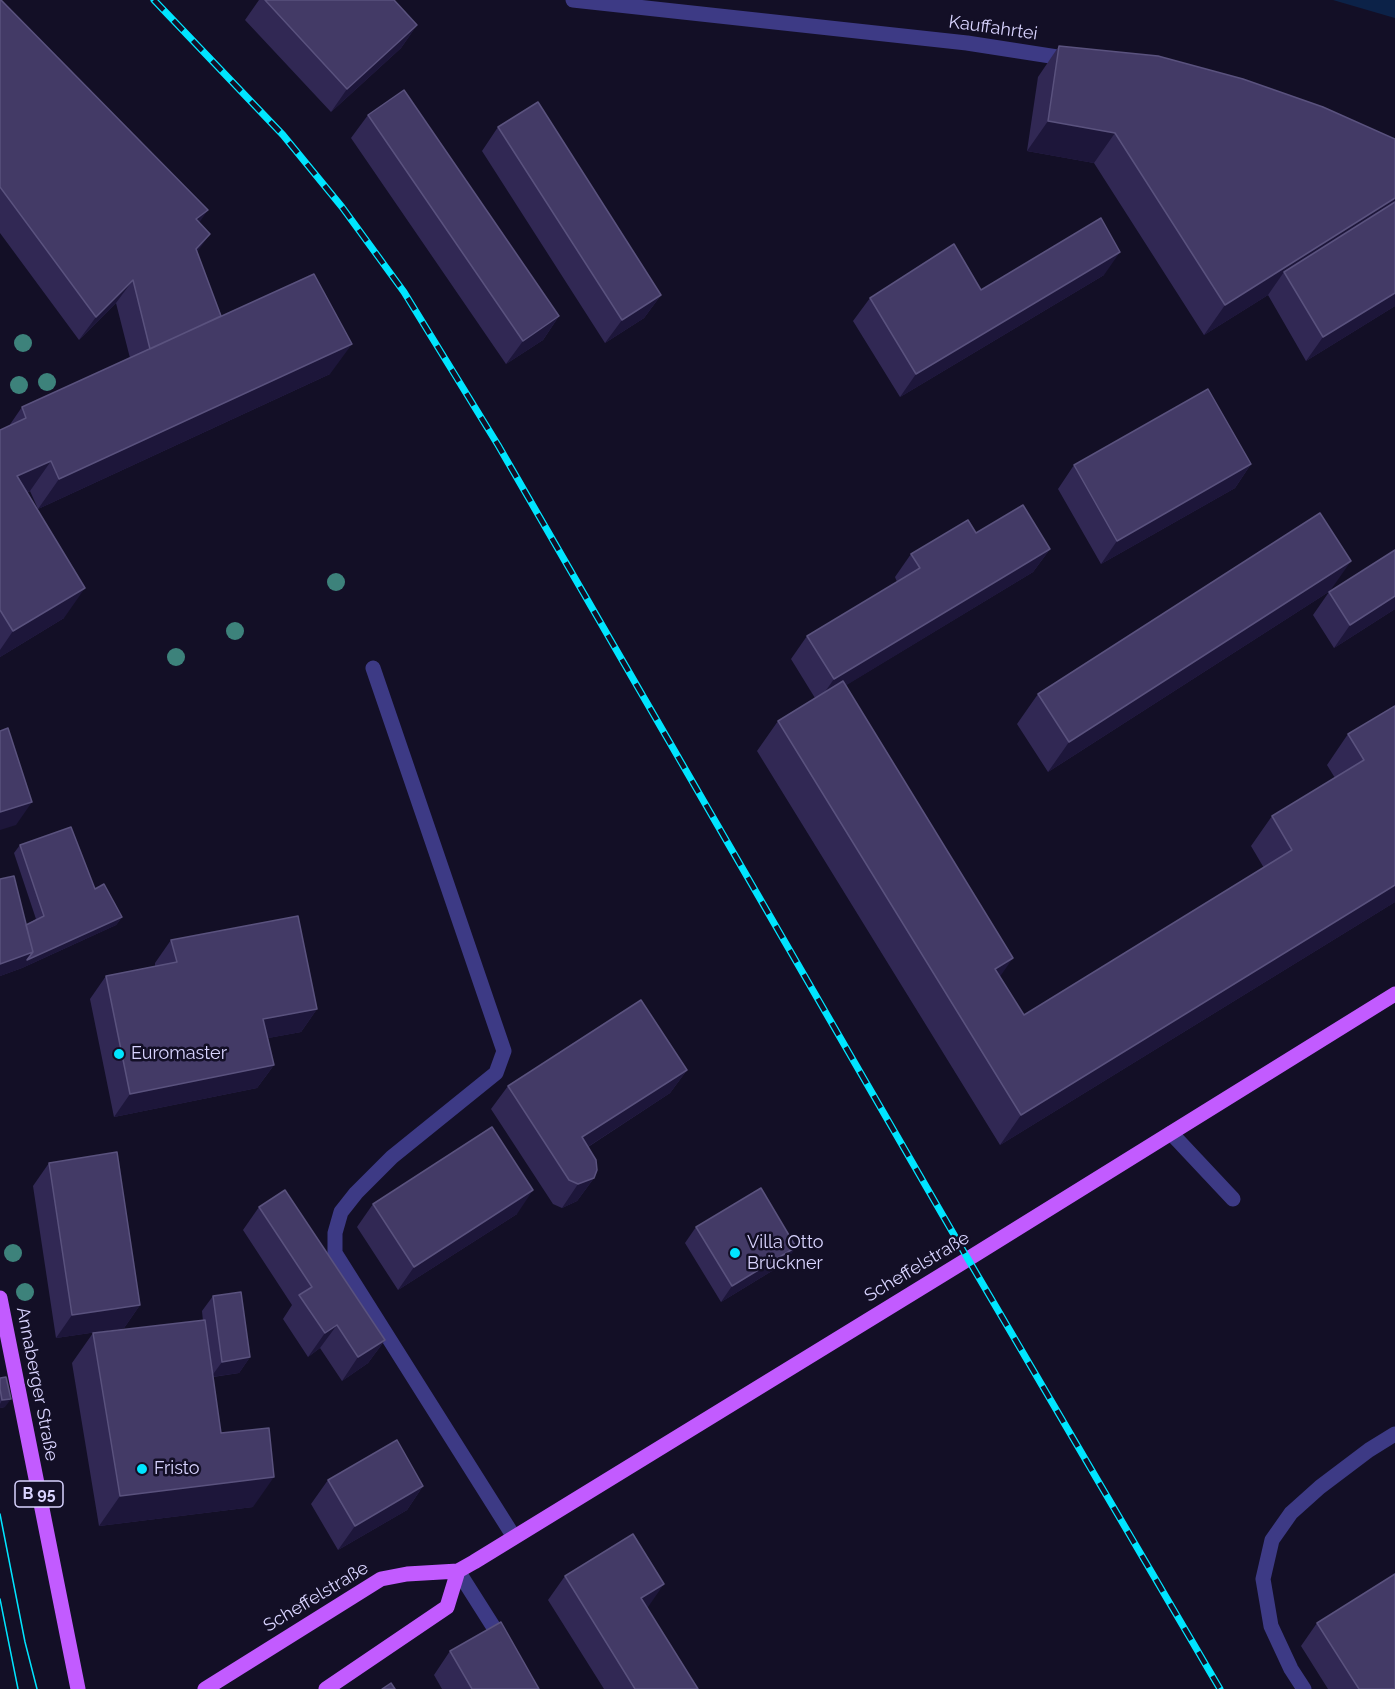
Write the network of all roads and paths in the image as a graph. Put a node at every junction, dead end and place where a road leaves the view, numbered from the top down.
1 (573, 0) edge
2 (1085, 62) edge
3 (373, 668) dead end
4 (1395, 994) edge
5 (1171, 1133) junction
6 (1233, 1199) dead end
7 (0, 1299) edge
8 (1395, 1434) edge
9 (514, 1538) junction
10 (458, 1571) junction
11 (509, 1652) edge
12 (78, 1689) edge
13 (205, 1689) edge
14 (326, 1689) edge
15 (1304, 1689) edge

1 - 2 street, Kauffahrtei
3 - 9 street
4 - 5 main road, Scheffelstraße
5 - 6 street
5 - 9 main road, Scheffelstraße
7 - 12 main road, Annaberger Straße / B 95
8 - 15 street
9 - 10 main road, Scheffelstraße
10 - 11 street
10 - 13 main road, Scheffelstraße
10 - 14 main road

